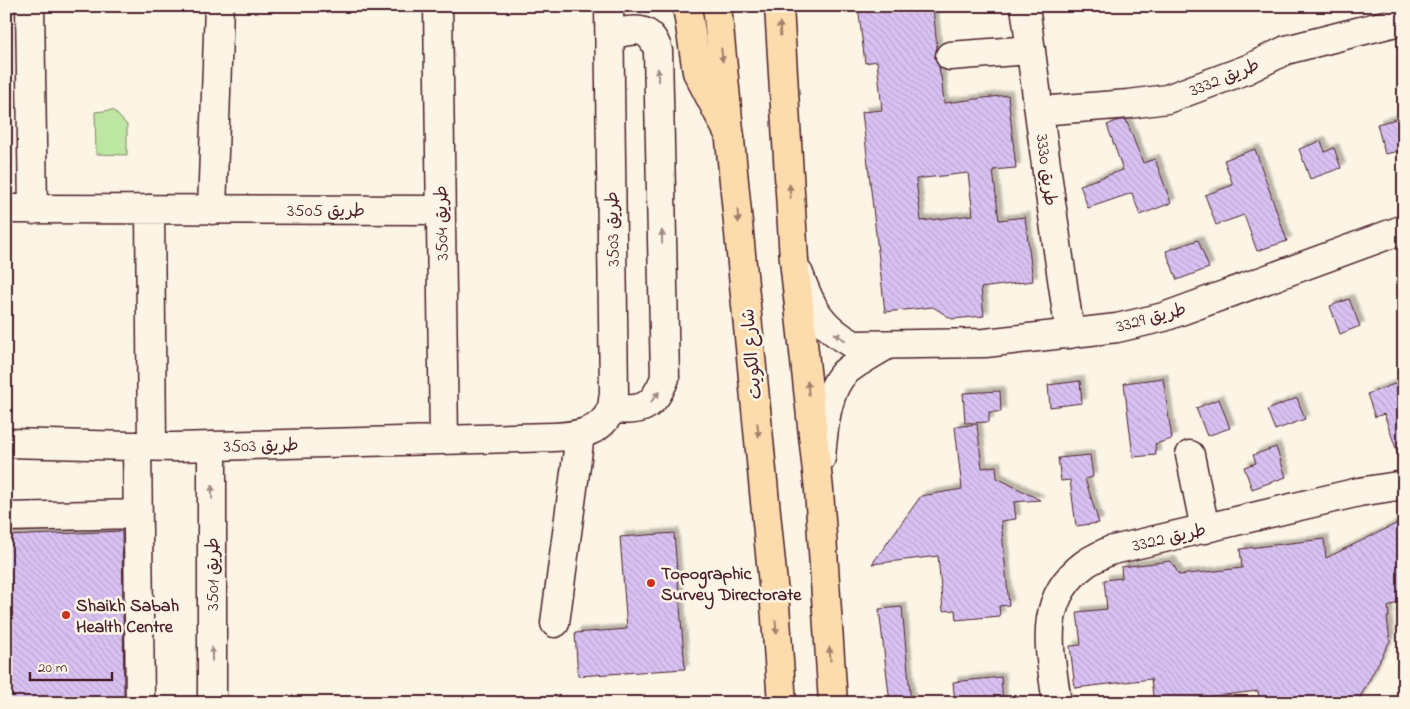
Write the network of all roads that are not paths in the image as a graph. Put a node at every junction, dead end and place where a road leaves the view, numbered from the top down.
1 (30, 6) edge
2 (219, 6) edge
3 (438, 6) edge
4 (610, 6) edge
5 (687, 6) edge
6 (717, 6) edge
7 (779, 6) edge
8 (1025, 6) edge
9 (1404, 20) edge
10 (610, 35) junction
11 (1031, 50) junction
12 (950, 56) dead end
13 (1039, 111) junction
14 (730, 136) junction
15 (6, 209) edge
16 (150, 209) junction
17 (33, 210) junction
18 (212, 210) junction
19 (440, 210) junction
20 (1404, 229) edge
21 (794, 260) junction
22 (1070, 334) junction
23 (887, 345) junction
24 (611, 409) junction
25 (580, 435) junction
26 (444, 440) junction
27 (6, 443) edge
28 (144, 446) junction
29 (212, 446) junction
30 (1190, 455) dead end
31 (1404, 485) edge
32 (819, 490) junction
33 (138, 514) junction
34 (6, 517) edge
35 (1205, 529) junction
36 (555, 624) dead end
37 (140, 703) edge
38 (212, 703) edge
39 (782, 703) edge
40 (834, 703) edge
41 (1057, 703) edge

1 - 17 street
2 - 18 street
3 - 19 street, طريق 3504
4 - 10 street, طريق 3503
5 - 14 main road
6 -> 14 main road, شارع الكويت
21 -> 7 main road
8 - 11 street, طريق 3330
9 - 13 street, طريق 3332
10 - 24 street, طريق 3503
24 -> 10 street
11 - 12 street
11 - 13 street, طريق 3330
13 - 22 street, طريق 3330
14 -> 39 main road, شارع الكويت
15 - 17 street, طريق 3505
16 - 17 street, طريق 3505
16 - 18 street, طريق 3505
16 - 28 street
18 - 19 street, طريق 3505
19 - 26 street, طريق 3504
20 - 22 street, طريق 3329
23 -> 21 street, طريق 3329
32 -> 21 main road
22 - 23 street, طريق 3329
23 - 32 street
24 - 25 street, طريق 3503
25 - 26 street, طريق 3503
25 - 36 street
26 - 29 street, طريق 3503
27 - 28 street, طريق 3503
28 - 29 street, طريق 3503
28 - 33 street
38 -> 29 street, طريق 3501
30 - 35 street
31 - 35 street, طريق 3322
40 -> 32 main road
33 - 34 street
33 - 37 street
35 - 41 street, طريق 3322

